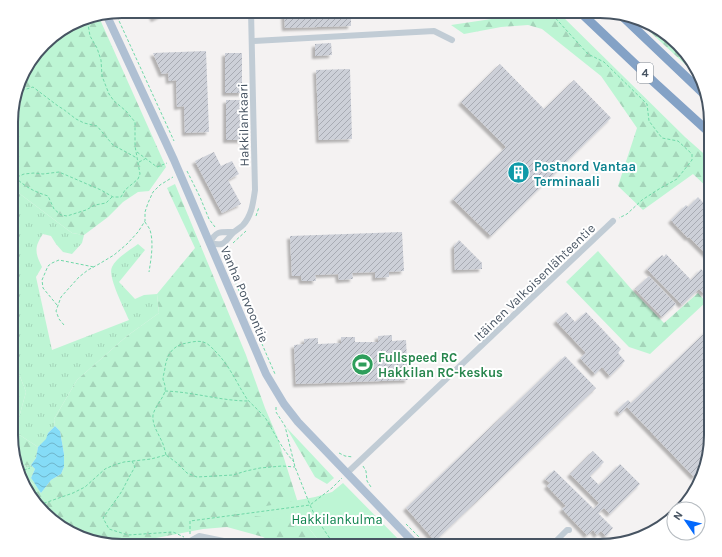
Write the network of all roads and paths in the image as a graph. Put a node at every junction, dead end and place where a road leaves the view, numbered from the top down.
1 (118, 18) edge
2 (251, 18) edge
3 (556, 18) edge
4 (587, 18) edge
5 (108, 19) edge
6 (629, 23) edge
7 (88, 24) edge
8 (452, 40) dead end
9 (252, 41) junction
10 (698, 88) edge
11 (24, 90) edge
12 (704, 128) edge
13 (176, 146) dead end
14 (137, 152) junction
15 (146, 158) junction
16 (138, 159) junction
17 (174, 160) junction
18 (138, 162) junction
19 (185, 166) dead end
20 (179, 173) junction
21 (18, 177) edge
22 (18, 180) edge
23 (113, 197) junction
24 (259, 205) dead end
25 (256, 218) dead end
26 (145, 221) junction
27 (613, 221) joint
28 (248, 229) dead end
29 (234, 232) junction
30 (217, 233) junction
31 (210, 243) junction
32 (227, 263) dead end
33 (94, 267) junction
34 (230, 270) dead end
35 (149, 272) dead end
36 (58, 306) junction
37 (64, 325) dead end
38 (275, 375) dead end
39 (165, 391) junction
40 (249, 401) junction
41 (276, 407) dead end
42 (338, 453) dead end
43 (166, 455) junction
44 (132, 461) junction
45 (294, 462) junction
46 (359, 462) junction
47 (295, 467) junction
48 (30, 468) dead end
49 (24, 470) edge
50 (347, 473) junction
51 (374, 491) dead end
52 (45, 503) edge
53 (310, 504) junction
54 (407, 524) dead end
55 (569, 530) dead end
56 (184, 539) edge
57 (191, 539) edge
58 (196, 539) edge
59 (214, 539) edge
60 (331, 539) edge
61 (410, 539) edge
62 (421, 539) edge
63 (558, 539) edge

1 - 13 path
2 - 9 street, Hakkilankaari
3 - 27 path
4 - 12 highway, 4
5 - 17 main road, Vanha Porvoontie
6 - 10 highway, 4
7 - 14 path
8 - 9 street
9 - 29 street, Hakkilankaari
11 - 16 path
14 - 15 path
14 - 16 path
15 - 17 path
15 - 18 path
16 - 18 path
17 - 20 main road, Vanha Porvoontie
18 - 23 path
19 - 30 path
20 - 26 path
20 - 31 main road, Vanha Porvoontie
21 - 23 path
22 - 23 path
24 - 25 path
26 - 33 path
26 - 35 path
27 - 46 street, Itäinen Valkoisenlähteentie
28 - 32 path
29 - 30 street
29 - 31 street, Hakkilankaari
30 - 31 street
31 - 50 main road, Vanha Porvoontie
33 - 36 path
33 - 36 path
34 - 38 path
36 - 37 path
39 - 40 path
39 - 40 path
39 - 43 path
40 - 45 path
41 - 45 path
42 - 46 path
43 - 44 path
43 - 47 path
44 - 52 path
44 - 56 path
45 - 47 path
46 - 50 street, Itäinen Valkoisenlähteentie
46 - 51 path
47 - 53 path
48 - 49 path
50 - 53 path
50 - 61 main road, Vanha Porvoontie
53 - 57 path
53 - 60 path
54 - 62 path
55 - 63 street
58 - 59 street

